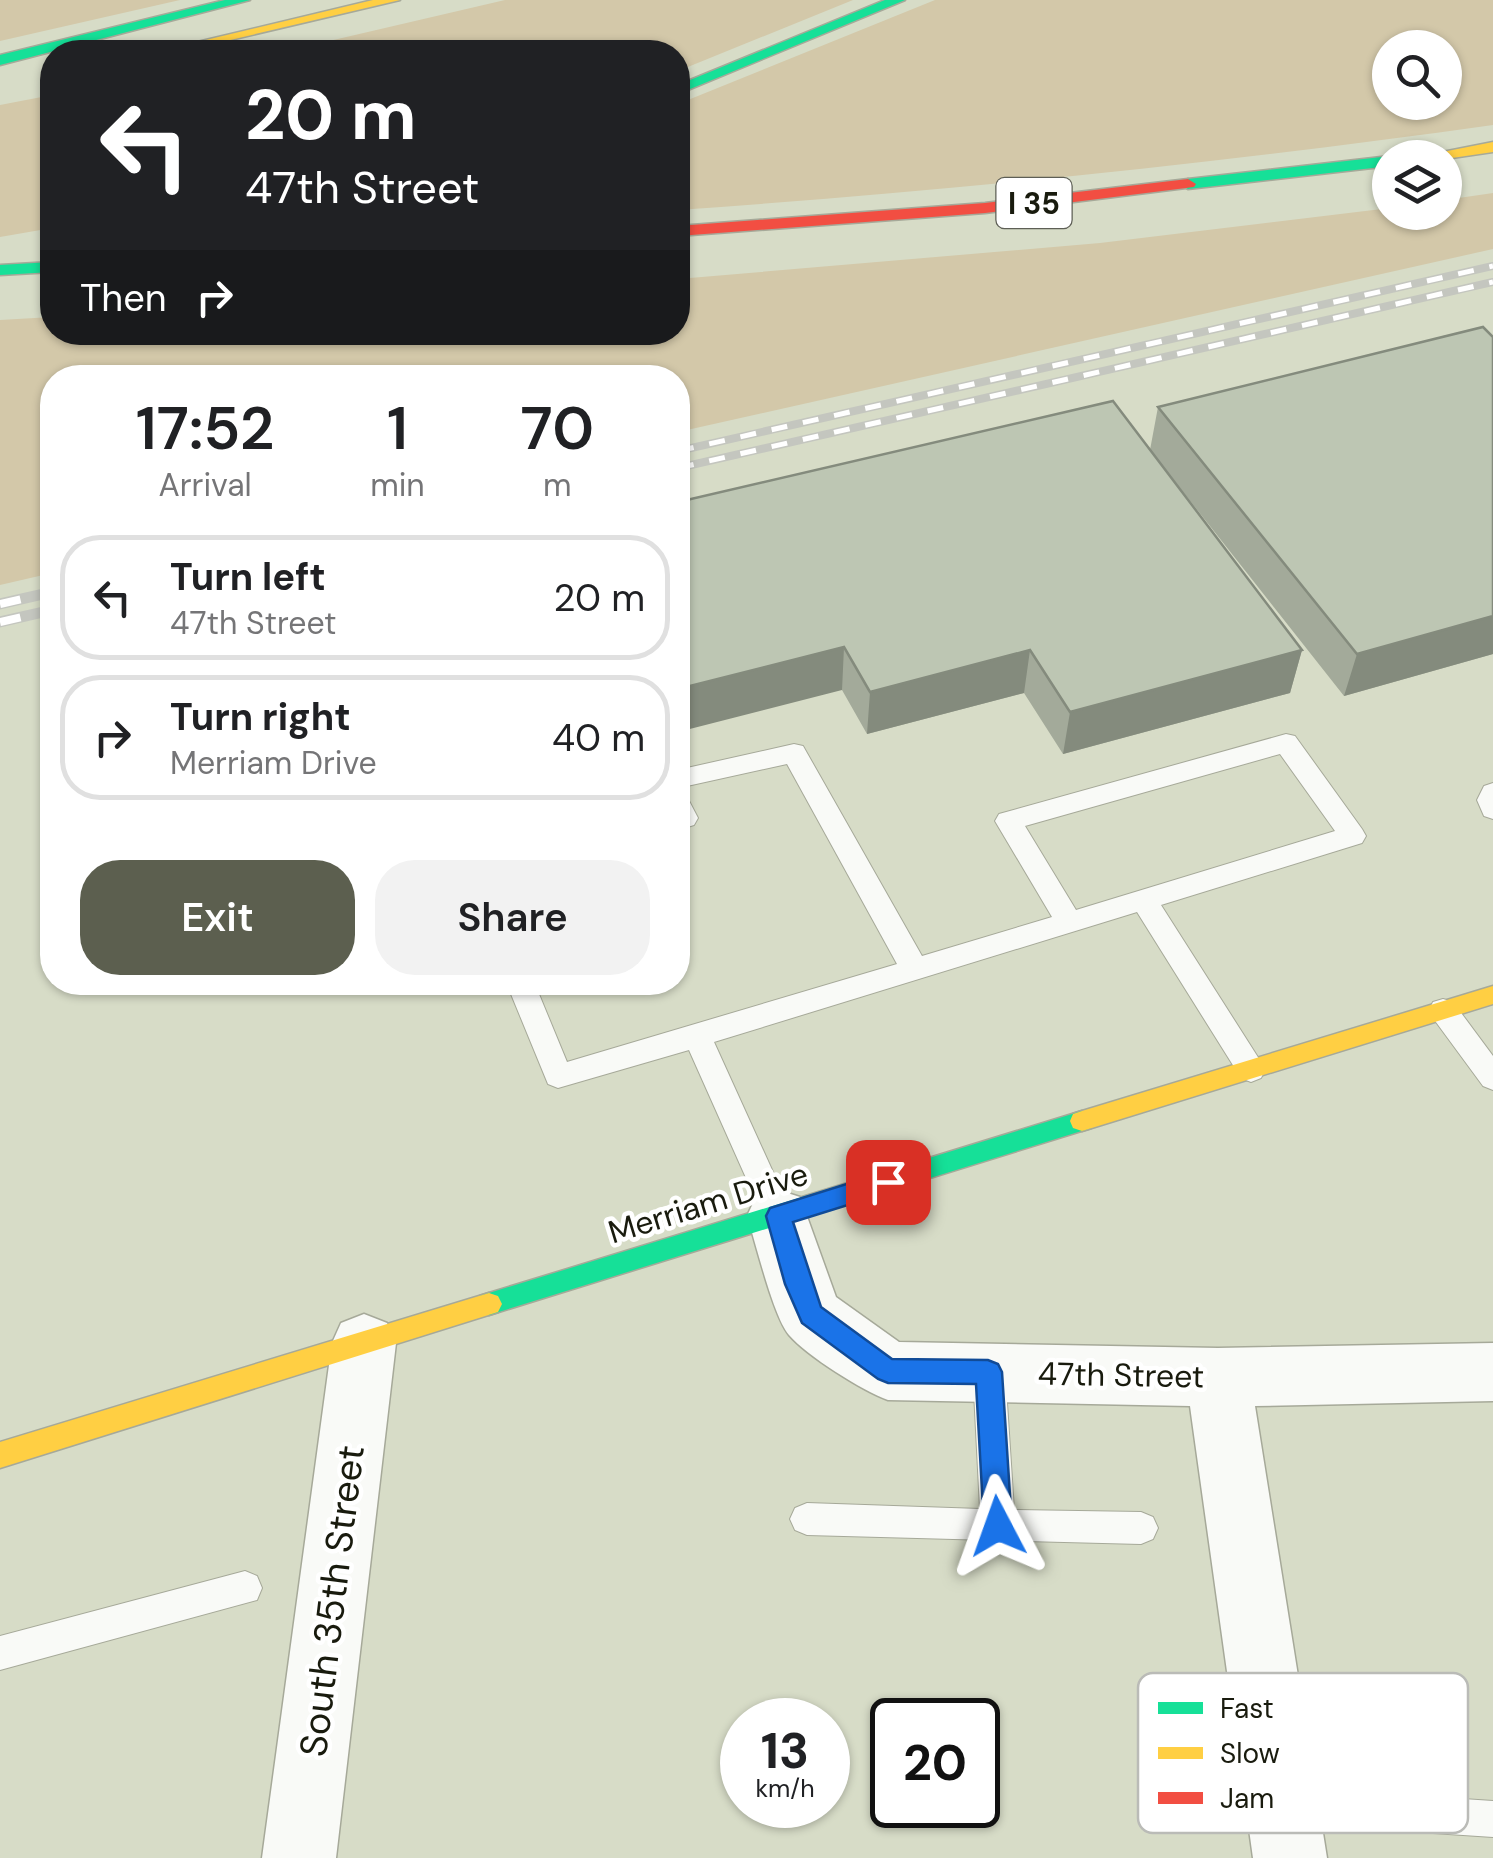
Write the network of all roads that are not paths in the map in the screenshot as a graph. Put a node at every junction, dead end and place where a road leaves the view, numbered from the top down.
1 (243, 0) edge
2 (393, 0) edge
3 (898, 0) edge
4 (81, 40) edge
5 (214, 40) edge
6 (40, 50) edge
7 (0, 60) edge
8 (690, 85) edge
9 (1493, 147) edge
10 (1462, 152) edge
11 (1372, 163) edge
12 (690, 231) edge
13 (40, 266) edge
14 (12, 270) edge
15 (690, 776) edge
16 (1493, 793) edge
17 (1493, 809) edge
18 (1143, 900) junction
19 (1070, 922) junction
20 (915, 970) junction
21 (525, 995) edge
22 (1493, 995) edge
23 (1443, 1010) junction
24 (697, 1036) junction
25 (1251, 1070) junction
26 (1493, 1078) edge
27 (778, 1216) junction
28 (364, 1343) junction
29 (988, 1372) junction
30 (1493, 1372) edge
31 (1218, 1377) junction
32 (0, 1455) edge
33 (807, 1519) dead end
34 (998, 1526) junction
35 (1141, 1528) dead end
36 (245, 1588) dead end
37 (0, 1653) edge
38 (1262, 1673) edge
39 (1493, 1819) edge
40 (1468, 1820) edge
41 (299, 1858) edge

1 - 4 main road
2 - 5 main road
3 - 8 main road
6 - 7 main road
9 - 10 main road
11 - 12 main road, I 35
13 - 14 main road
15 - 20 lane
16 - 17 lane
18 - 19 lane
18 - 19 lane
18 - 25 lane
19 - 20 lane
20 - 24 lane
21 - 24 lane
22 - 23 main road, Merriam Drive
23 - 25 main road, Merriam Drive
23 - 26 lane
24 - 27 lane
25 - 27 main road, Merriam Drive
27 - 28 main road, Merriam Drive
27 - 29 street, 47th Street
28 - 32 main road, Merriam Drive
28 - 41 street, South 35th Street
29 - 31 street, 47th Street
29 - 34 lane
30 - 31 street, 47th Street
31 - 38 street
33 - 34 lane
34 - 35 lane
36 - 37 lane
39 - 40 lane

